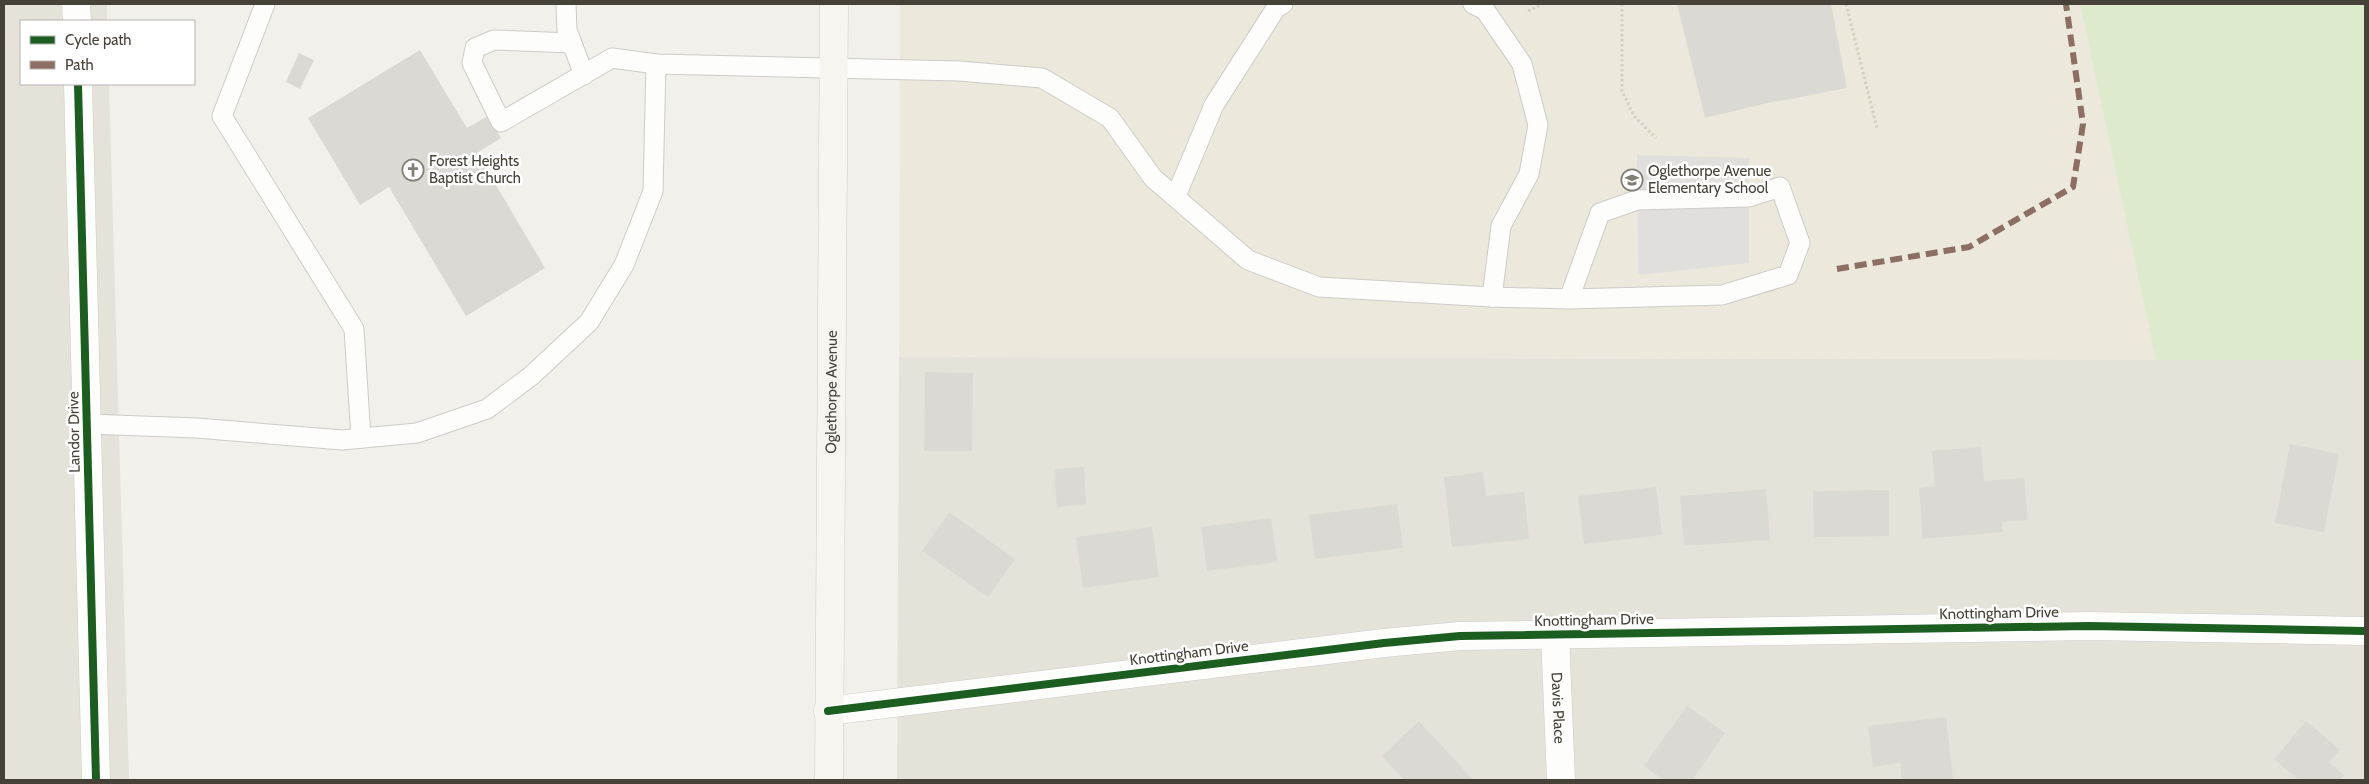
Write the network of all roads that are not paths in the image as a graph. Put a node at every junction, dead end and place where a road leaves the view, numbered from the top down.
1 (76, 4) edge
2 (265, 4) edge
3 (566, 4) edge
4 (834, 4) edge
5 (1282, 4) edge
6 (1474, 4) edge
7 (76, 20) edge
8 (572, 43) junction
9 (656, 64) junction
10 (833, 68) junction
11 (584, 75) junction
12 (78, 85) edge
13 (1176, 196) junction
14 (1492, 298) junction
15 (1569, 299) junction
16 (87, 424) junction
17 (362, 438) junction
18 (2365, 631) edge
19 (1555, 634) junction
20 (828, 711) junction
21 (96, 780) edge
22 (829, 780) edge
23 (1561, 780) edge

1 - 7 street
2 - 17 lane
3 - 8 lane
4 - 10 main road, Oglethorpe Avenue
5 - 13 lane
6 - 14 lane
8 - 11 lane
8 - 11 lane
9 - 10 lane
9 - 11 lane
9 - 17 lane
10 - 13 lane
10 - 20 main road, Oglethorpe Avenue
12 - 16 street, Landor Drive
13 - 14 lane
14 - 15 lane
15 - 15 lane
16 - 17 lane
16 - 21 street, Landor Drive
18 - 19 street, Knottingham Drive
19 - 20 street, Knottingham Drive
19 - 23 street, Davis Place
20 - 22 main road, Oglethorpe Avenue

